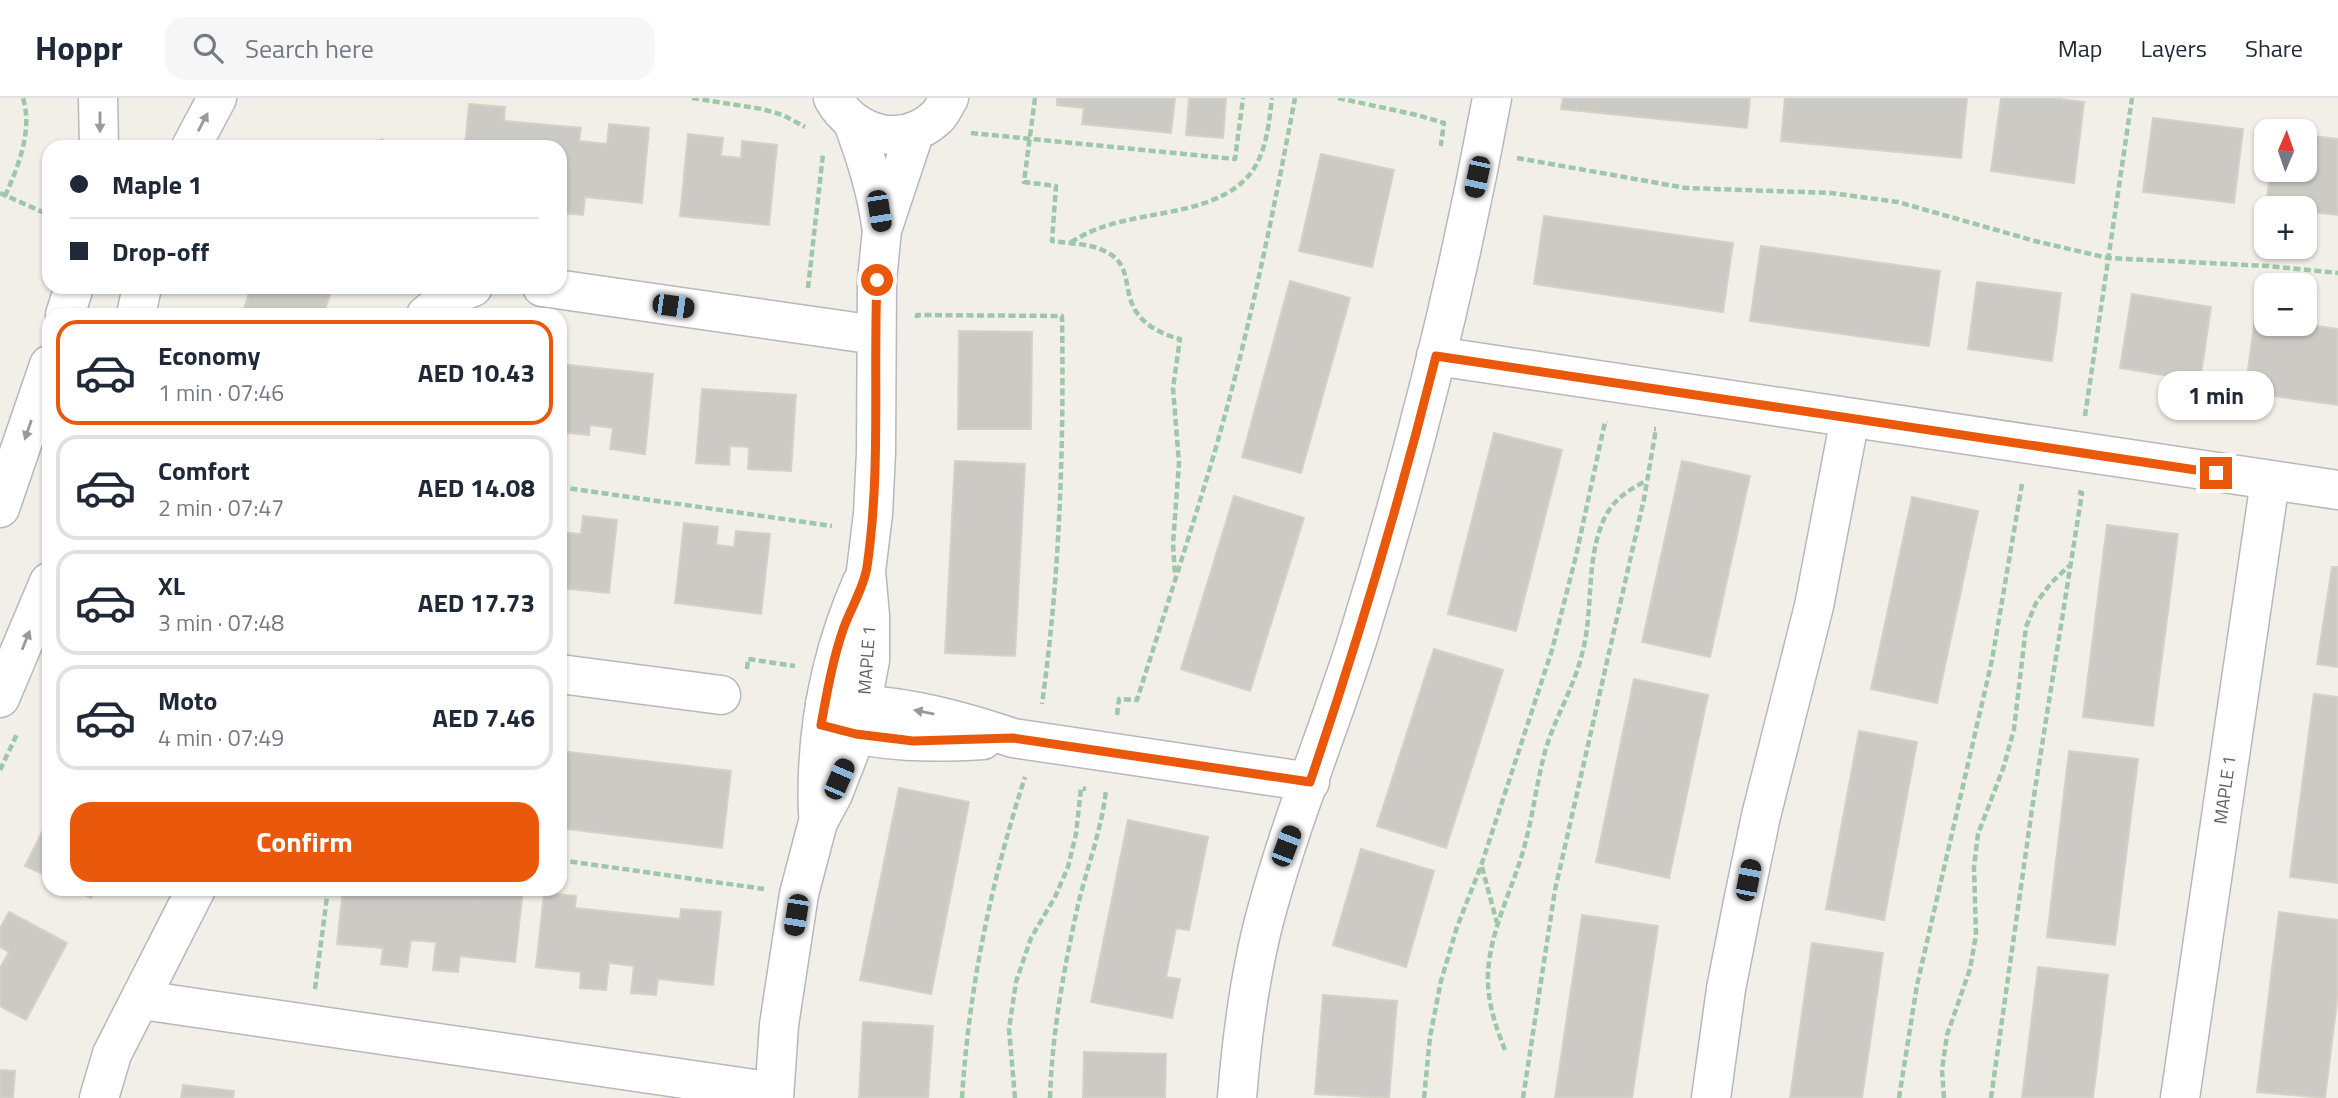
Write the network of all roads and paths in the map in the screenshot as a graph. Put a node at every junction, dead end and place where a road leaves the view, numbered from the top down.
1 (23, 98) edge
2 (98, 98) edge
3 (217, 98) edge
4 (692, 98) edge
5 (949, 98) edge
6 (1035, 98) edge
7 (1243, 98) edge
8 (1272, 98) edge
9 (1295, 98) edge
10 (1338, 98) edge
11 (1492, 98) edge
12 (2132, 98) edge
13 (843, 111) edge
14 (811, 129) dead end
15 (915, 131) junction
16 (965, 134) dead end
17 (1030, 138) junction
18 (99, 140) edge
19 (195, 140) edge
20 (823, 148) dead end
21 (1482, 151) junction
22 (2, 195) edge
23 (42, 212) edge
24 (882, 230) junction
25 (1068, 243) junction
26 (2108, 258) junction
27 (2338, 273) edge
28 (567, 291) edge
29 (455, 294) edge
30 (435, 308) edge
31 (804, 325) junction
32 (916, 329) dead end
33 (876, 335) junction
34 (1436, 356) junction
35 (1626, 384) junction
36 (42, 385) edge
37 (1850, 418) junction
38 (1644, 427) dead end
39 (2080, 452) junction
40 (1647, 481) junction
41 (2270, 481) junction
42 (2034, 486) dead end
43 (567, 488) edge
44 (2338, 490) edge
45 (0, 508) edge
46 (873, 514) junction
47 (2070, 565) junction
48 (1175, 580) junction
49 (42, 599) edge
50 (804, 668) dead end
51 (567, 675) edge
52 (721, 695) joint
53 (0, 698) edge
54 (841, 717) junction
55 (1025, 739) junction
56 (1111, 752) junction
57 (1310, 782) junction
58 (1106, 791) junction
59 (567, 861) edge
60 (1481, 866) junction
61 (799, 894) junction
62 (193, 896) edge
63 (327, 896) edge
64 (1498, 923) junction
65 (142, 999) junction
66 (311, 1024) junction
67 (1505, 1050) dead end
68 (774, 1095) edge
69 (99, 1098) edge
70 (962, 1098) edge
71 (1015, 1098) edge
72 (1050, 1098) edge
73 (1237, 1098) edge
74 (1424, 1098) edge
75 (1523, 1098) edge
76 (1711, 1098) edge
77 (1899, 1098) edge
78 (1944, 1098) edge
79 (1991, 1098) edge
80 (2180, 1098) edge

1 - 22 path
2 -> 18 street
19 -> 3 street
4 - 14 path
5 - 15 street
6 - 17 path
7 - 17 path
8 - 25 path
9 - 48 path
10 - 21 path
11 - 21 street
12 - 26 path
13 - 15 street
13 - 24 street
15 - 24 street, MAPLE 1
16 - 17 path
17 - 25 path
20 - 31 path
21 - 26 path
21 - 34 street
22 - 23 path
24 - 33 street, MAPLE 1
25 - 48 path
26 - 27 path
26 - 39 path
28 - 31 street
29 - 30 street
31 - 33 street
32 - 55 path
33 - 46 street, MAPLE 1
34 - 35 street
34 - 57 street
35 - 37 street
35 - 60 path
36 -> 45 street
37 - 39 street
37 - 76 street
38 - 40 path
39 - 41 street
39 - 47 path
40 - 64 path
40 - 75 path
41 - 44 street
41 - 80 street, MAPLE 1
42 - 77 path
43 - 46 path
46 - 54 street, MAPLE 1
47 - 78 path
47 - 79 path
48 - 56 path
53 -> 49 street
50 - 52 path
51 - 52 street
54 - 55 street
54 - 61 street, MAPLE 1
55 - 56 street
55 - 70 path
56 - 57 street
56 - 58 path
57 - 73 street
58 - 71 path
58 - 72 path
59 - 61 path
60 - 64 path
60 - 74 path
61 - 68 street
62 - 65 street
63 - 66 path
64 - 67 path
65 - 66 street
65 - 69 street
66 - 68 street

